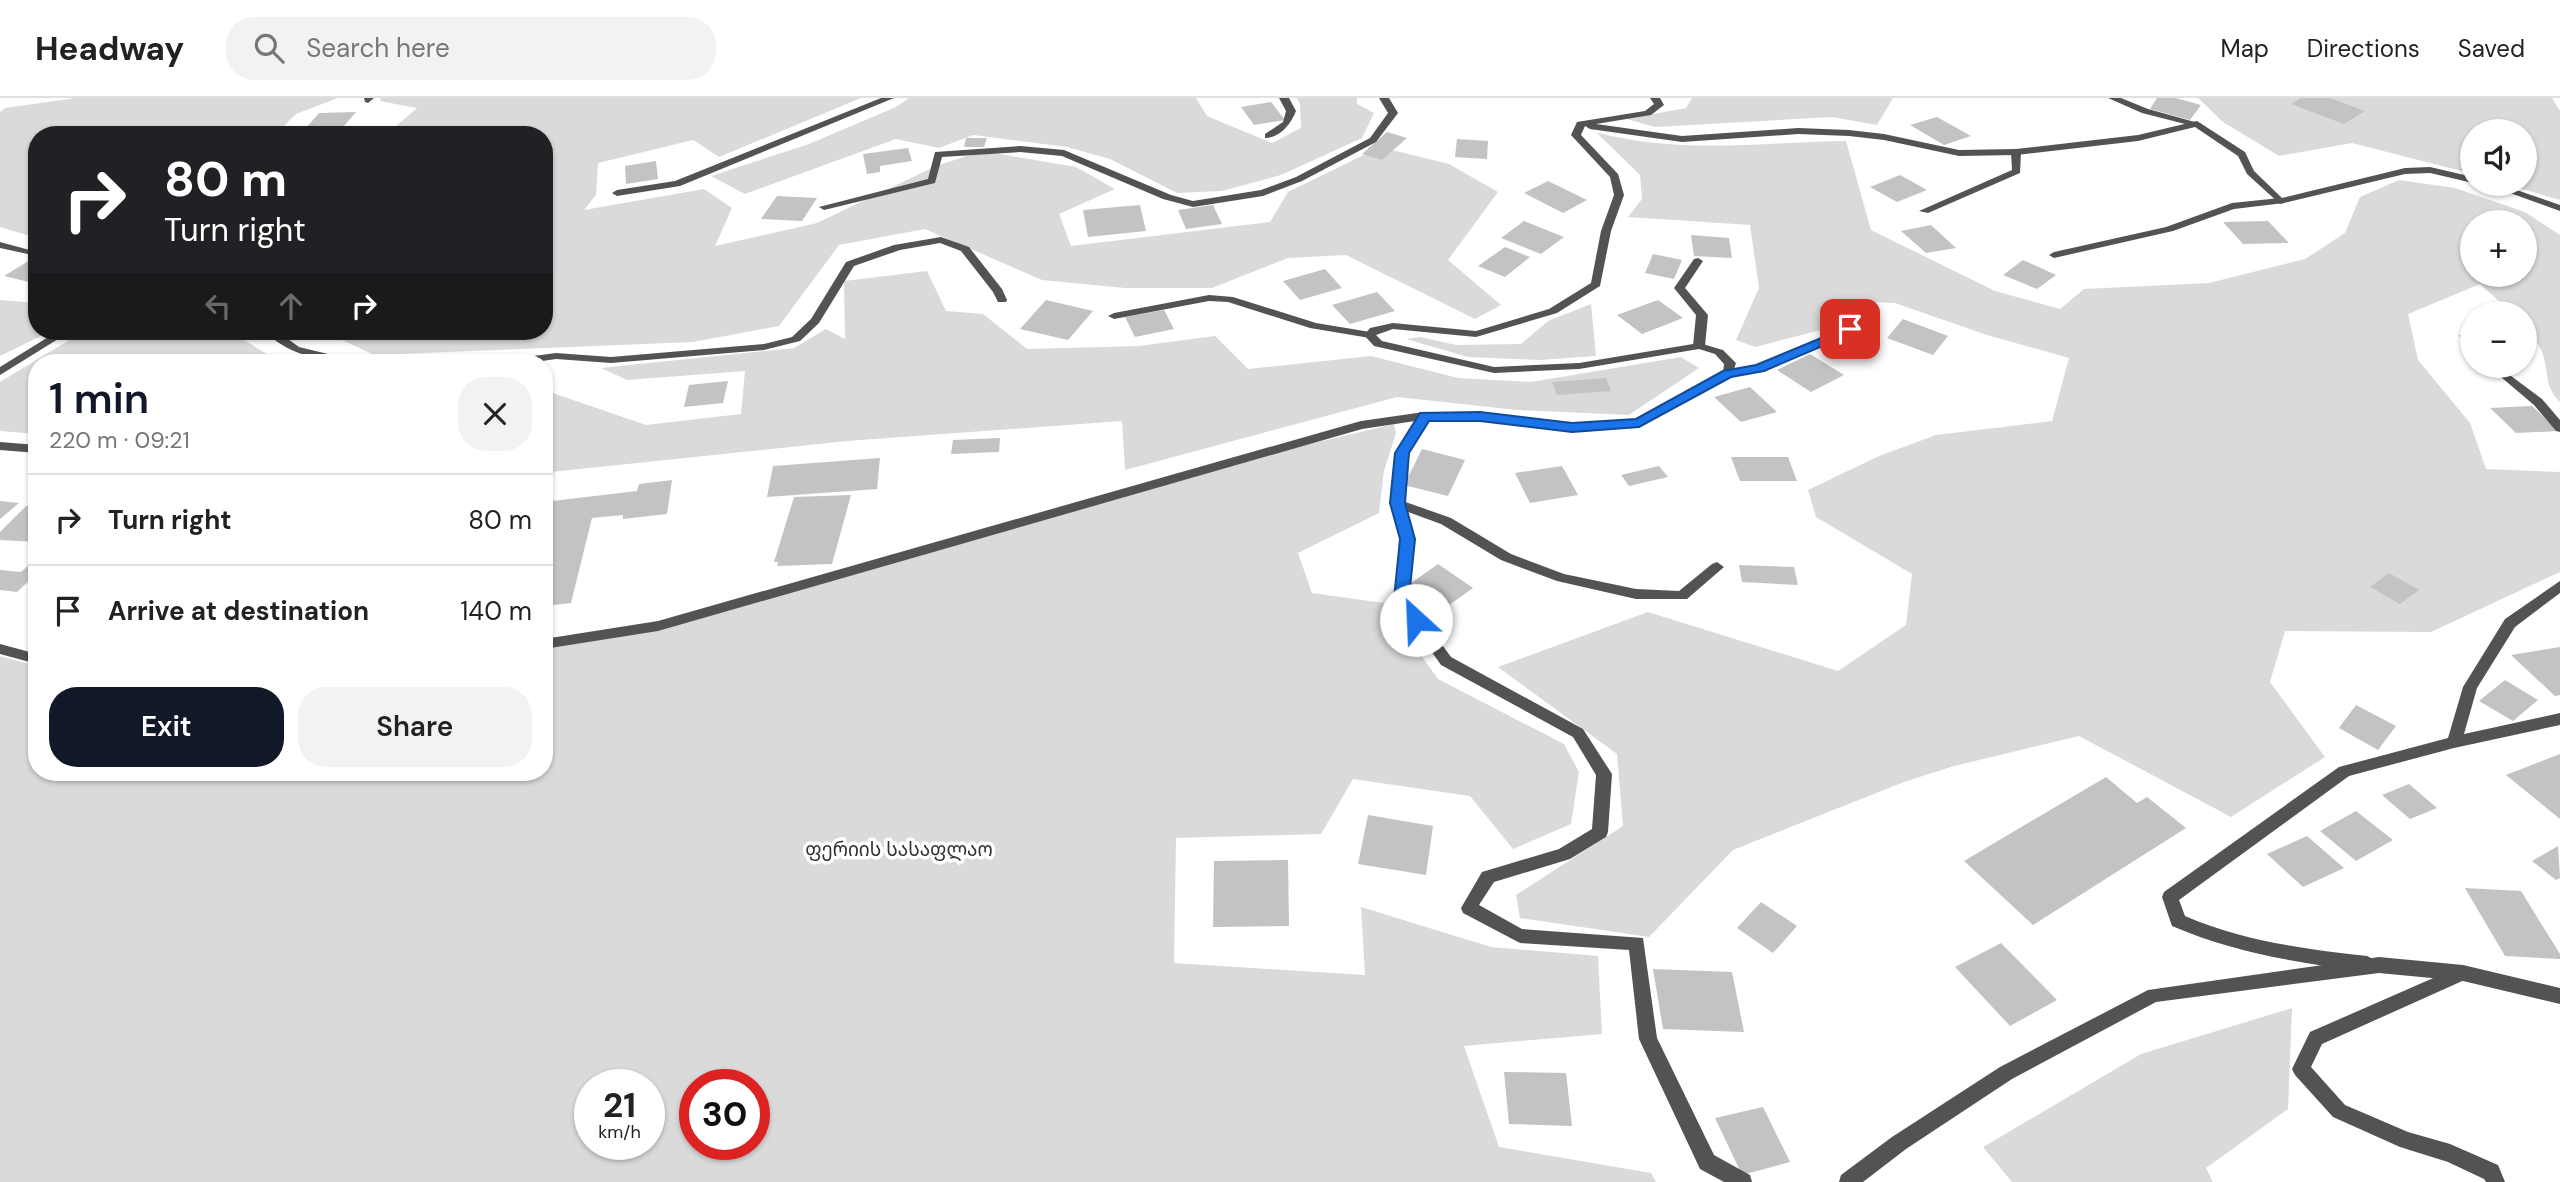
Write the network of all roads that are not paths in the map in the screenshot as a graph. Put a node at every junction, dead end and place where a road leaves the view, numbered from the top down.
1 (889, 98) edge
2 (1284, 98) edge
3 (1384, 98) edge
4 (1655, 98) edge
5 (2113, 98) edge
6 (1580, 124) junction
7 (2197, 124) junction
8 (1268, 136) dead end
9 (2016, 152) junction
10 (2460, 177) edge
11 (617, 193) dead end
12 (2525, 196) edge
13 (2280, 201) junction
14 (824, 207) dead end
15 (2560, 208) edge
16 (1924, 211) dead end
17 (0, 245) edge
18 (28, 252) edge
19 (2054, 255) dead end
20 (1698, 261) dead end
21 (1002, 300) dead end
22 (1114, 316) dead end
23 (1850, 329) dead end
24 (1370, 335) junction
25 (51, 340) edge
26 (282, 340) edge
27 (1699, 346) junction
28 (28, 354) edge
29 (29, 354) edge
30 (316, 354) edge
31 (553, 356) edge
32 (0, 372) edge
33 (1728, 373) junction
34 (2510, 378) edge
35 (1424, 416) junction
36 (2560, 428) edge
37 (0, 446) edge
38 (28, 448) edge
39 (1397, 503) junction
40 (1717, 567) dead end
41 (2560, 586) edge
42 (553, 643) edge
43 (0, 649) edge
44 (28, 657) edge
45 (2560, 719) edge
46 (2455, 742) junction
47 (2379, 965) junction
48 (2463, 973) junction
49 (2560, 996) edge
50 (1743, 1182) edge
51 (1848, 1182) edge
52 (2496, 1182) edge

1 - 11 street
2 - 8 street
3 - 14 street
4 - 6 street
5 - 7 street
6 - 9 street
6 - 24 street
7 - 9 street
7 - 13 street
9 - 16 street
10 - 13 street
12 - 15 street
13 - 19 street
17 - 18 street
20 - 27 street
21 - 31 street
22 - 24 street
23 - 33 street
24 - 27 street
25 - 29 street
26 - 30 street
27 - 33 street
28 - 32 street
33 - 35 street
34 - 36 street
35 - 39 street
35 - 42 street
37 - 38 street
39 - 40 street
39 - 50 street
41 - 46 street
43 - 44 street
45 - 46 street
46 - 47 street
47 - 48 street
47 - 51 street
48 - 49 street
48 - 52 street

